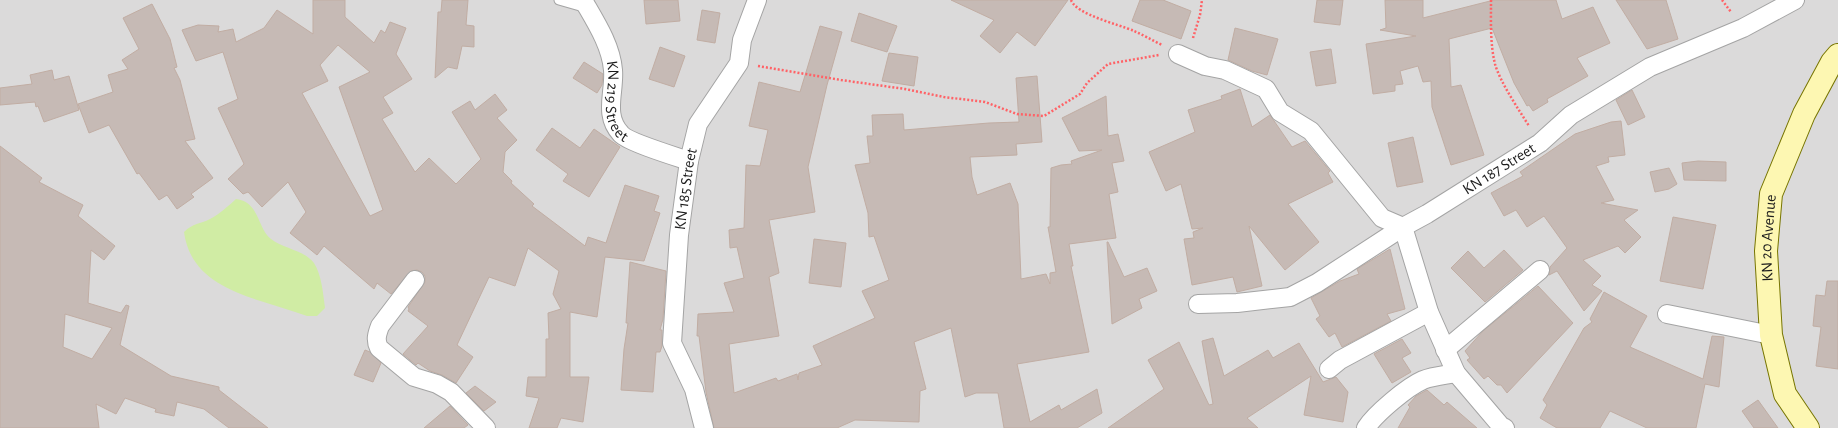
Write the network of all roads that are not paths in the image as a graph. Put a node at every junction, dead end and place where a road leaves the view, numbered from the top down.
1 (559, 0) edge
2 (757, 0) edge
3 (1795, 0) edge
4 (586, 4) edge
5 (1178, 54) road end
6 (1838, 55) edge
7 (689, 161) junction
8 (1403, 227) junction
9 (1540, 270) dead end
10 (415, 280) dead end
11 (1198, 304) dead end
12 (1429, 312) junction
13 (1667, 314) dead end
14 (1771, 335) junction
15 (1445, 350) junction
16 (1329, 370) dead end
17 (1456, 373) junction
18 (486, 428) edge
19 (704, 428) edge
20 (1366, 428) edge
21 (1505, 428) edge
22 (1808, 428) edge

1 - 4 lane
2 - 7 street, KN 185 Street
3 - 8 street, KN 187 Street
4 - 7 street, KN 219 Street
5 - 8 street
6 - 14 main road, KN 20 Avenue
7 - 19 street, KN 185 Street
8 - 11 street, KN 187 Street
8 - 12 street
9 - 15 street
10 - 18 street
12 - 15 street
12 - 16 street
13 - 14 street
14 - 22 main road, KN 20 Avenue
15 - 17 street
17 - 20 street
17 - 21 street

